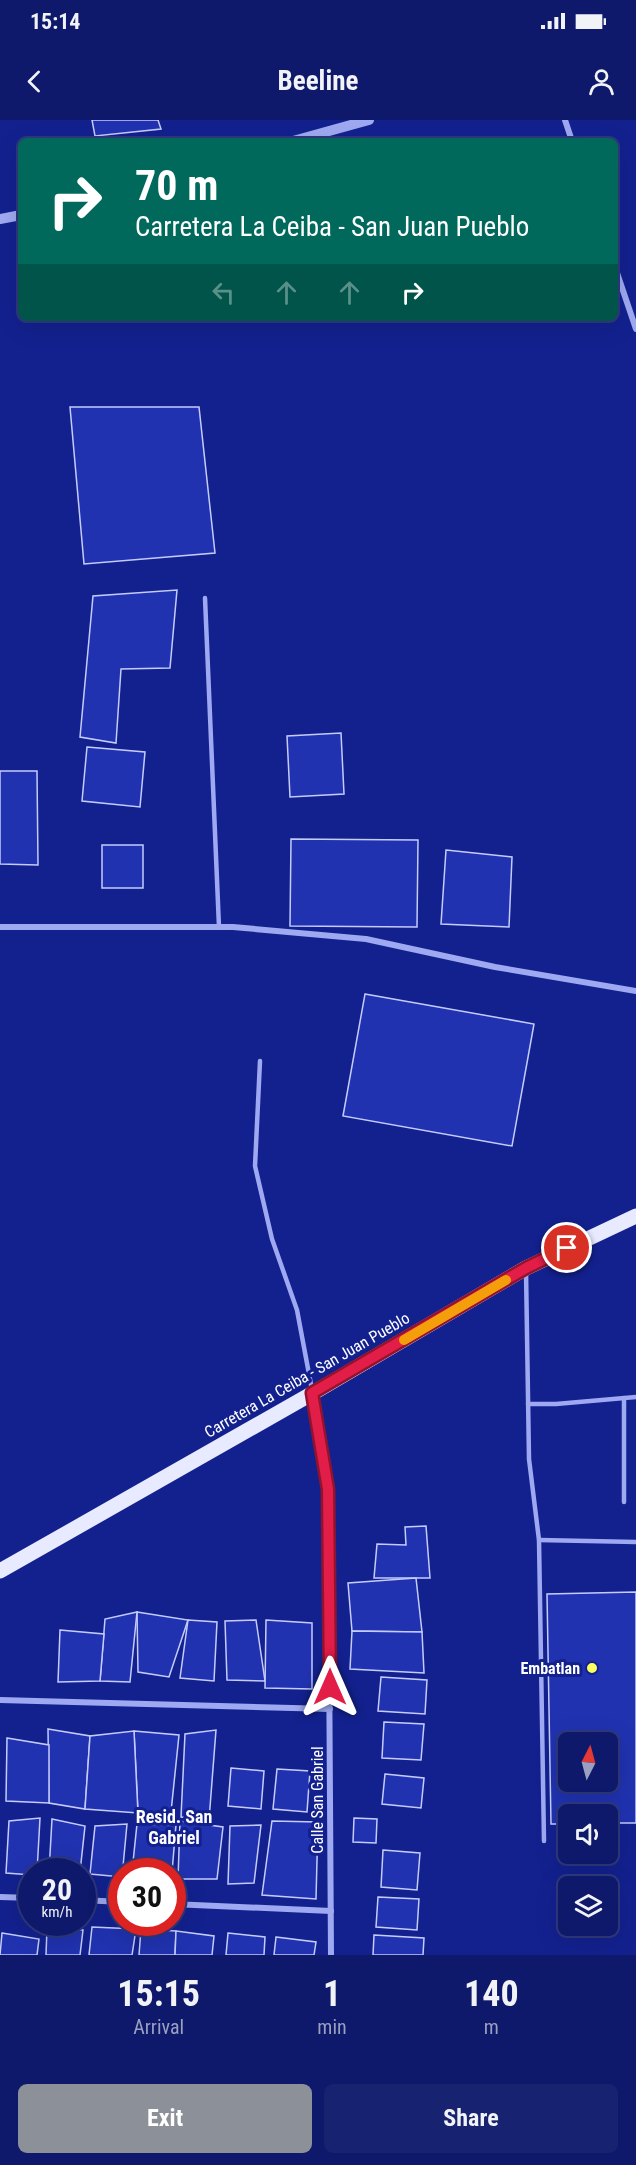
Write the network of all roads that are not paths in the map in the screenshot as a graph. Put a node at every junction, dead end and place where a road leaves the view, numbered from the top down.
1 (369, 120) edge
2 (565, 120) edge
3 (304, 138) edge
4 (571, 138) edge
5 (18, 216) edge
6 (0, 219) edge
7 (618, 276) edge
8 (636, 329) edge
9 (205, 598) dead end
10 (0, 927) edge
11 (219, 927) junction
12 (636, 991) edge
13 (260, 1061) dead end
14 (636, 1216) edge
15 (526, 1268) junction
16 (312, 1393) junction
17 (636, 1397) edge
18 (624, 1398) junction
19 (528, 1404) junction
20 (624, 1502) dead end
21 (539, 1540) junction
22 (636, 1542) edge
23 (0, 1571) edge
24 (0, 1700) edge
25 (330, 1709) junction
26 (544, 1841) dead end
27 (0, 1897) edge
28 (18, 1898) edge
29 (186, 1905) edge
30 (331, 1911) junction
31 (331, 1955) edge

1 - 3 street
2 - 4 street
5 - 6 street
7 - 8 street
9 - 11 lane
10 - 11 street
11 - 12 street
13 - 16 lane
14 - 15 main road, Carretera La Ceiba - San Juan Pueblo
15 - 16 main road, Carretera La Ceiba - San Juan Pueblo
15 - 19 lane
16 - 23 main road, Carretera La Ceiba - San Juan Pueblo
16 - 25 street, Calle San Gabriel
17 - 18 lane
18 - 19 lane
18 - 20 lane
19 - 21 lane
21 - 22 lane
21 - 26 lane
24 - 25 street
25 - 30 street, Calle San Gabriel
27 - 28 street
29 - 30 street
30 - 31 street, Calle San Gabriel

